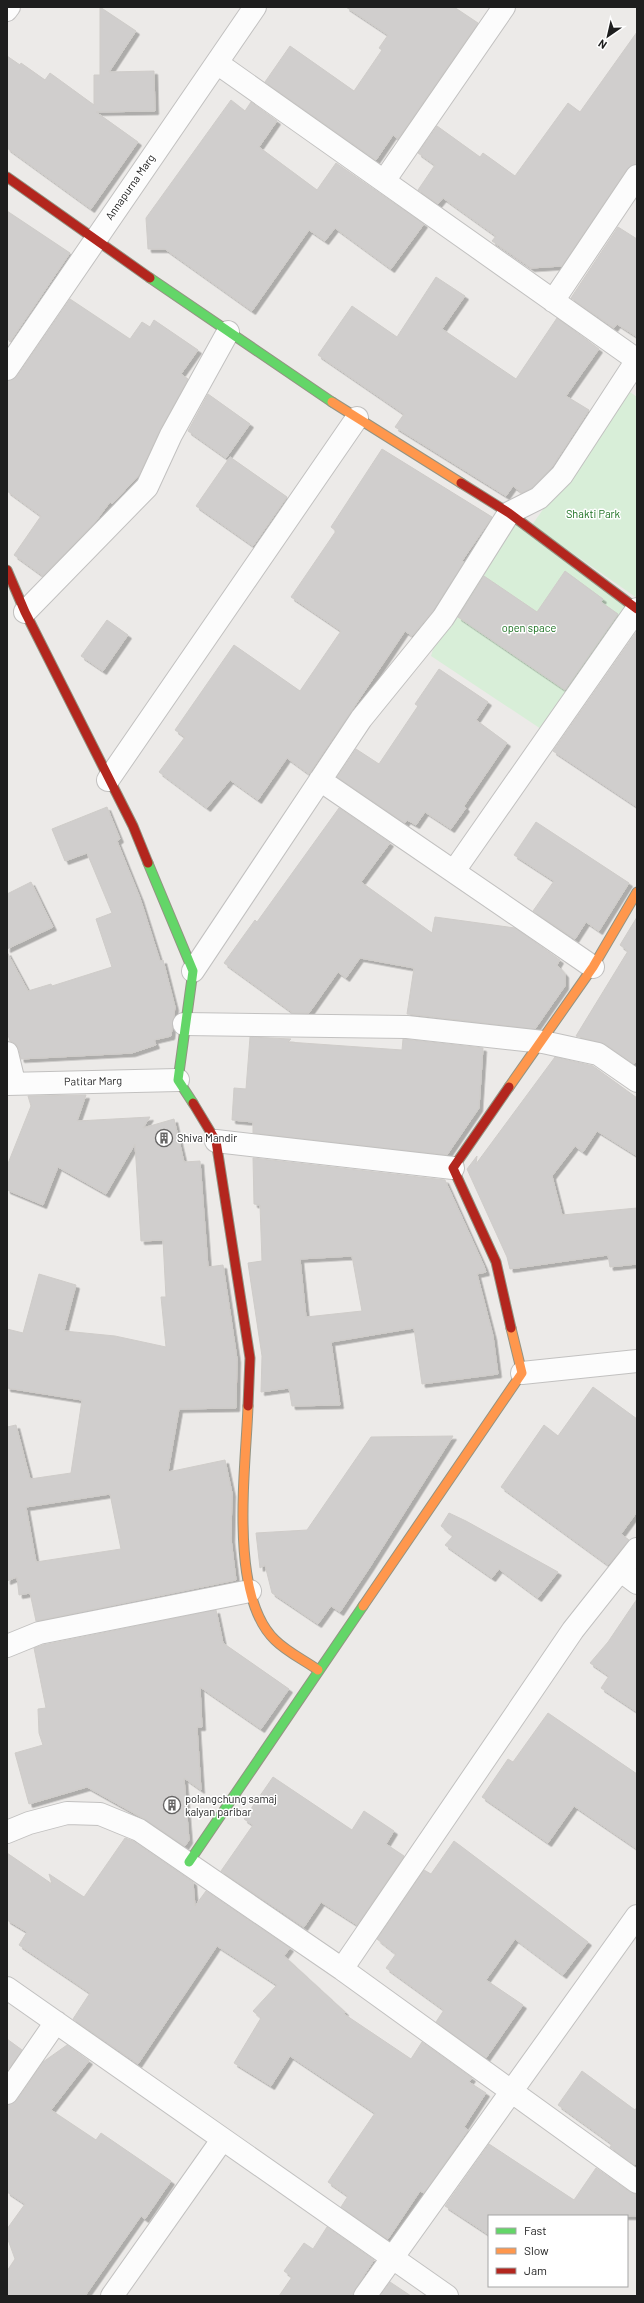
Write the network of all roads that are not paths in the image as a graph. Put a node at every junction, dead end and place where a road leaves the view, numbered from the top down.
1 (10, 7) edge
2 (255, 7) edge
3 (504, 7) edge
4 (7, 11) edge
5 (217, 63) junction
6 (637, 176) edge
7 (7, 177) edge
8 (384, 181) junction
9 (95, 238) junction
10 (553, 301) junction
11 (228, 332) junction
12 (637, 360) edge
13 (7, 369) edge
14 (357, 418) junction
15 (509, 513) junction
16 (7, 570) edge
17 (637, 609) edge
18 (25, 612) junction
19 (108, 780) junction
20 (320, 780) junction
21 (454, 871) junction
22 (637, 892) edge
23 (593, 967) junction
24 (193, 971) junction
25 (184, 1024) junction
26 (543, 1042) junction
27 (7, 1053) edge
28 (178, 1080) junction
29 (637, 1081) edge
30 (10, 1083) edge
31 (216, 1141) junction
32 (453, 1168) junction
33 (637, 1361) edge
34 (522, 1373) junction
35 (637, 1548) edge
36 (629, 1577) edge
37 (250, 1591) junction
38 (7, 1646) edge
39 (318, 1670) junction
40 (7, 1832) edge
41 (189, 1862) junction
42 (637, 1916) edge
43 (342, 1969) junction
44 (7, 1988) edge
45 (56, 2022) junction
46 (513, 2092) junction
47 (7, 2094) edge
48 (222, 2140) junction
49 (637, 2182) edge
50 (392, 2258) junction
51 (112, 2296) edge
52 (365, 2296) edge
53 (447, 2296) edge

1 - 4 lane
2 - 5 street, Annapurna Marg
3 - 8 street
5 - 8 street
5 - 9 street, Annapurna Marg
6 - 10 street
7 - 9 street
8 - 10 street
9 - 11 street
9 - 13 street, Annapurna Marg
10 - 12 street
11 - 14 street
11 - 18 street
12 - 15 street
14 - 15 street
14 - 19 street
15 - 17 street
15 - 20 street
16 - 18 street
17 - 21 street
18 - 19 street
19 - 24 street
20 - 21 street
20 - 24 street
21 - 23 street
22 - 23 street
23 - 26 street
24 - 25 street
25 - 26 street
25 - 28 street
26 - 29 street
26 - 32 street
27 - 30 street
28 - 30 street, Patitar Marg
28 - 31 street
31 - 32 street
31 - 37 street
32 - 34 street
33 - 34 street
34 - 39 street
35 - 36 street
36 - 43 street
37 - 38 street
37 - 39 street
39 - 41 street
40 - 41 street
41 - 43 street
42 - 46 street
43 - 46 street
44 - 45 street
45 - 47 street
45 - 48 street
46 - 49 street
46 - 50 street
48 - 50 street
48 - 51 street
50 - 52 street
50 - 53 street

